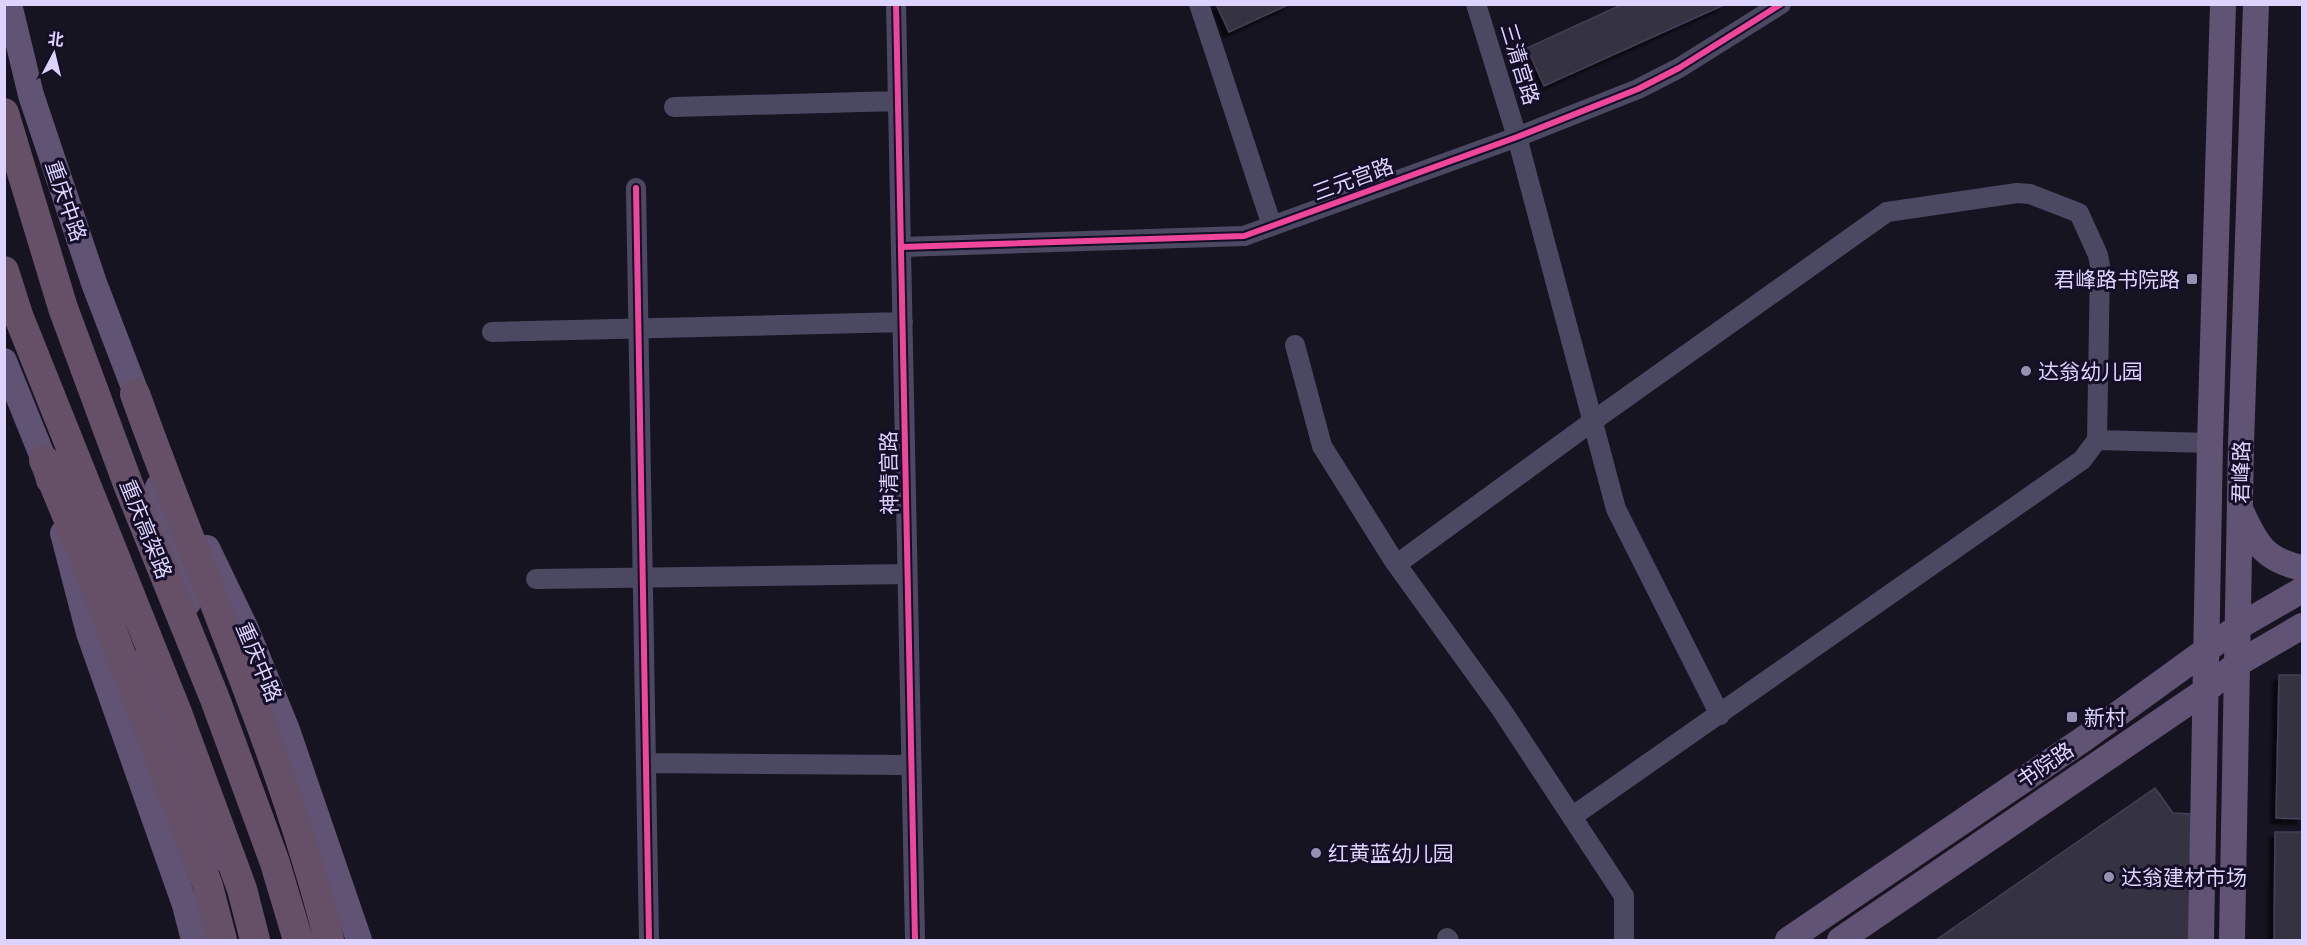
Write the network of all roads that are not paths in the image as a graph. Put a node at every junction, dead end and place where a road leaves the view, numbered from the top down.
1 (9, 4) edge
2 (896, 4) edge
3 (1199, 4) edge
4 (1476, 4) edge
5 (1781, 4) edge
6 (2223, 4) edge
7 (2256, 4) edge
8 (1754, 12) edge
9 (898, 101) junction
10 (674, 107) dead end
11 (4, 113) edge
12 (1517, 136) junction
13 (636, 188) dead end
14 (1272, 226) junction
15 (902, 247) junction
16 (4, 270) edge
17 (903, 322) junction
18 (638, 328) junction
19 (492, 332) dead end
20 (1295, 345) dead end
21 (4, 362) edge
22 (135, 394) junction
23 (1593, 421) junction
24 (2097, 440) junction
25 (2210, 443) junction
26 (44, 460) junction
27 (2240, 509) junction
28 (1397, 564) junction
29 (2302, 568) edge
30 (907, 574) junction
31 (642, 576) junction
32 (536, 579) dead end
33 (2302, 590) edge
34 (2302, 626) edge
35 (2238, 627) junction
36 (2206, 651) junction
37 (2237, 664) junction
38 (2205, 691) junction
39 (1720, 715) junction
40 (646, 763) junction
41 (911, 765) junction
42 (1573, 816) junction
43 (194, 940) edge
44 (222, 940) edge
45 (241, 940) edge
46 (255, 940) edge
47 (298, 940) edge
48 (309, 940) edge
49 (329, 940) edge
50 (359, 940) edge
51 (649, 940) edge
52 (915, 940) edge
53 (1624, 940) edge
54 (1788, 940) edge
55 (1840, 940) edge
56 (2201, 940) edge
57 (2232, 940) edge

1 - 22 main road, 重庆中路
2 - 9 street, 神清宫路
3 - 14 street
4 - 12 street, 三清宫路
5 - 8 street, 三元宫路
6 - 25 main road, 君峰路
7 - 27 main road, 君峰路
8 - 12 street, 三元宫路
9 - 10 street
9 - 15 street, 神清宫路
11 - 47 highway, 重庆高架路
12 - 14 street, 三元宫路
12 - 23 street, 三清宫路
13 - 18 street
14 - 15 street, 三元宫路
15 - 17 street, 神清宫路
16 - 46 highway, 重庆高架路
17 - 18 street
17 - 30 street, 神清宫路
18 - 19 street
18 - 31 street
20 - 28 street
21 - 26 main road
22 - 48 main road, 重庆中路
22 - 49 highway
22 - 50 main road, 重庆中路
23 - 24 street
23 - 28 street
23 - 39 street, 三清宫路
24 - 25 street
24 - 39 street
25 - 36 main road, 君峰路
26 - 43 main road
26 - 44 highway
26 - 45 main road
27 - 29 main road
27 - 35 main road, 君峰路
28 - 42 street
30 - 31 street
30 - 41 street, 神清宫路
31 - 32 street
31 - 40 street
33 - 35 main road, 书院路
34 - 37 main road, 书院路
35 - 36 main road, 书院路
35 - 37 main road, 君峰路
36 - 38 main road, 君峰路
36 - 54 main road, 书院路
37 - 38 main road, 书院路
37 - 57 main road, 君峰路
38 - 55 main road, 书院路
38 - 56 main road, 君峰路
39 - 42 street
40 - 41 street
40 - 51 street
41 - 52 street, 神清宫路
42 - 53 street

